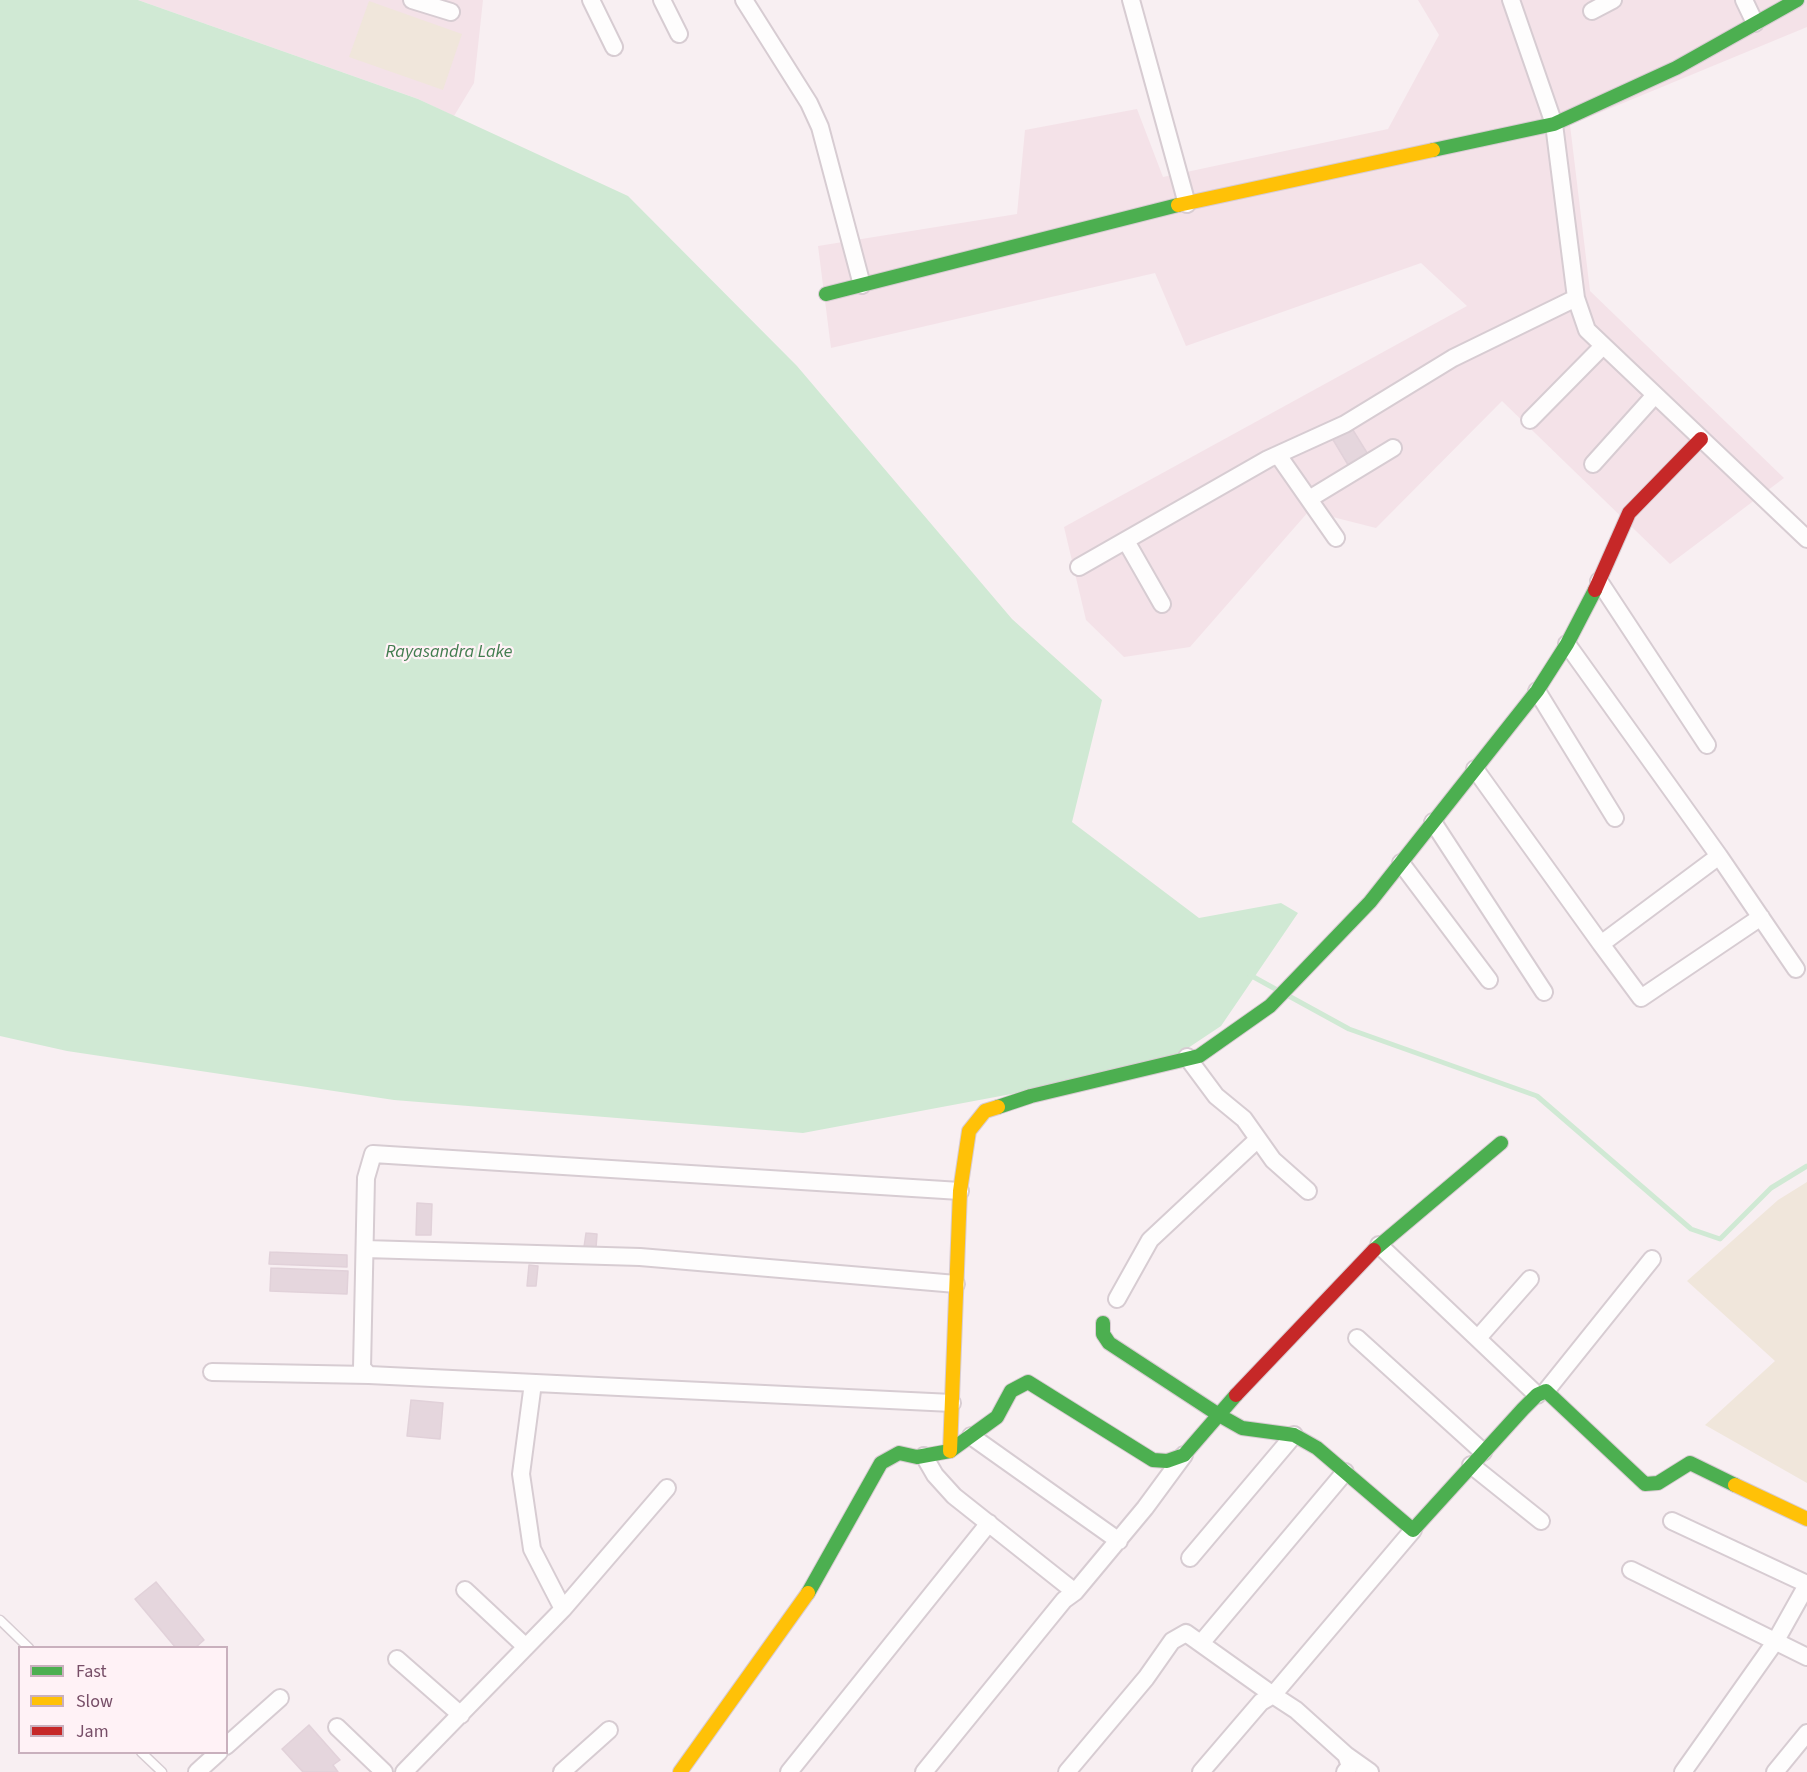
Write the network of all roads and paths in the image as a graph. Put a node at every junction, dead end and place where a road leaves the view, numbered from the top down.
1 (412, 0) edge
2 (591, 0) edge
3 (662, 0) edge
4 (744, 0) edge
5 (1131, 0) edge
6 (1511, 0) edge
7 (1613, 0) edge
8 (1744, 0) edge
9 (1797, 0) edge
10 (1592, 11) dead end
11 (451, 12) dead end
12 (1755, 23) junction
13 (679, 34) dead end
14 (614, 47) dead end
15 (1554, 124) junction
16 (1187, 204) junction
17 (862, 285) junction
18 (826, 294) dead end
19 (1576, 297) junction
20 (1604, 346) junction
21 (1655, 395) junction
22 (1530, 420) dead end
23 (1701, 438) junction
24 (1393, 448) dead end
25 (1278, 455) junction
26 (1593, 464) dead end
27 (1309, 499) junction
28 (1336, 538) dead end
29 (1807, 539) edge
30 (1126, 541) junction
31 (1079, 567) dead end
32 (1599, 581) junction
33 (1162, 604) dead end
34 (1567, 644) junction
35 (1537, 691) junction
36 (1707, 746) dead end
37 (1475, 769) junction
38 (1615, 818) dead end
39 (1433, 822) junction
40 (1719, 856) junction
41 (1401, 863) junction
42 (1761, 917) junction
43 (1601, 944) junction
44 (1796, 969) dead end
45 (1489, 980) dead end
46 (1544, 992) dead end
47 (1187, 1057) junction
48 (1258, 1139) junction
49 (1501, 1143) dead end
50 (960, 1191) junction
51 (1308, 1191) dead end
52 (1379, 1245) junction
53 (364, 1249) junction
54 (1652, 1258) dead end
55 (1530, 1279) dead end
56 (956, 1284) junction
57 (1117, 1299) dead end
58 (1103, 1323) dead end
59 (1357, 1338) dead end
60 (1478, 1338) junction
61 (212, 1372) dead end
62 (369, 1375) junction
63 (532, 1383) junction
64 (1542, 1393) junction
65 (952, 1403) junction
66 (1219, 1415) junction
67 (1294, 1435) junction
68 (971, 1436) junction
69 (950, 1451) junction
70 (1483, 1452) junction
71 (1184, 1455) junction
72 (924, 1456) junction
73 (1471, 1464) junction
74 (1346, 1473) junction
75 (667, 1488) dead end
76 (1807, 1519) edge
77 (1541, 1521) dead end
78 (1672, 1521) dead end
79 (989, 1523) junction
80 (1413, 1530) junction
81 (1119, 1541) junction
82 (1190, 1558) dead end
83 (1631, 1570) dead end
84 (1807, 1584) edge
85 (465, 1590) dead end
86 (1076, 1592) junction
87 (563, 1609) junction
88 (0, 1620) edge
89 (1202, 1642) junction
90 (1775, 1642) junction
91 (28, 1646) edge
92 (526, 1647) junction
93 (1807, 1657) edge
94 (397, 1659) dead end
95 (1273, 1695) junction
96 (280, 1698) dead end
97 (461, 1715) junction
98 (337, 1727) dead end
99 (609, 1730) dead end
100 (1807, 1733) edge
101 (228, 1744) edge
102 (143, 1754) edge
103 (217, 1754) edge
104 (1345, 1763) edge
105 (162, 1772) edge
106 (198, 1772) edge
107 (384, 1772) edge
108 (404, 1772) edge
109 (562, 1772) edge
110 (680, 1772) edge
111 (789, 1772) edge
112 (924, 1772) edge
113 (1067, 1772) edge
114 (1201, 1772) edge
115 (1370, 1772) edge
116 (1683, 1772) edge
117 (1775, 1772) edge

1 - 11 street
2 - 14 street
3 - 13 street
4 - 17 street
5 - 16 street
6 - 15 street
7 - 10 street
8 - 12 street
9 - 12 street
12 - 15 street
15 - 16 street
15 - 19 street
16 - 17 street
17 - 18 street
19 - 20 street
19 - 25 street
20 - 21 street
20 - 22 street
21 - 23 street
21 - 26 street
23 - 29 street
23 - 32 street
24 - 27 street
25 - 27 street
25 - 30 street
27 - 28 street
30 - 31 street
30 - 33 street
32 - 34 street
32 - 36 street
34 - 35 street
34 - 40 street
35 - 37 street
35 - 38 street
37 - 39 street
37 - 43 street
39 - 41 street
39 - 46 street
40 - 42 street
40 - 43 street
41 - 45 street
41 - 47 street
42 - 43 street
42 - 44 street
47 - 48 street
47 - 50 street
48 - 51 street
48 - 57 street
49 - 52 street
50 - 53 street
50 - 56 street
52 - 60 street
52 - 66 street
53 - 56 street
53 - 62 street
54 - 64 street
55 - 60 street
56 - 65 street
58 - 66 street
59 - 70 street
60 - 64 street
61 - 62 street
62 - 63 street
63 - 65 street
63 - 87 street
64 - 70 street
64 - 76 street
65 - 69 street
66 - 67 street
66 - 71 street
67 - 74 street
67 - 82 street
68 - 69 street
68 - 71 street
68 - 81 street
69 - 72 street
70 - 73 street
71 - 81 street
72 - 79 street
72 - 110 street
73 - 77 street
73 - 80 street
74 - 80 street
74 - 89 street
75 - 87 street
78 - 84 street
79 - 86 street
79 - 111 street
80 - 95 street
81 - 86 street
83 - 90 street
84 - 90 street
85 - 92 street
86 - 112 street
87 - 92 street
88 - 91 lane
89 - 95 street
89 - 113 street
90 - 93 street
90 - 116 street
92 - 97 street
94 - 97 street
95 - 104 street
95 - 114 street
96 - 101 street
97 - 108 street
98 - 107 street
99 - 109 street
100 - 117 street
102 - 105 lane
103 - 106 street
104 - 115 street

